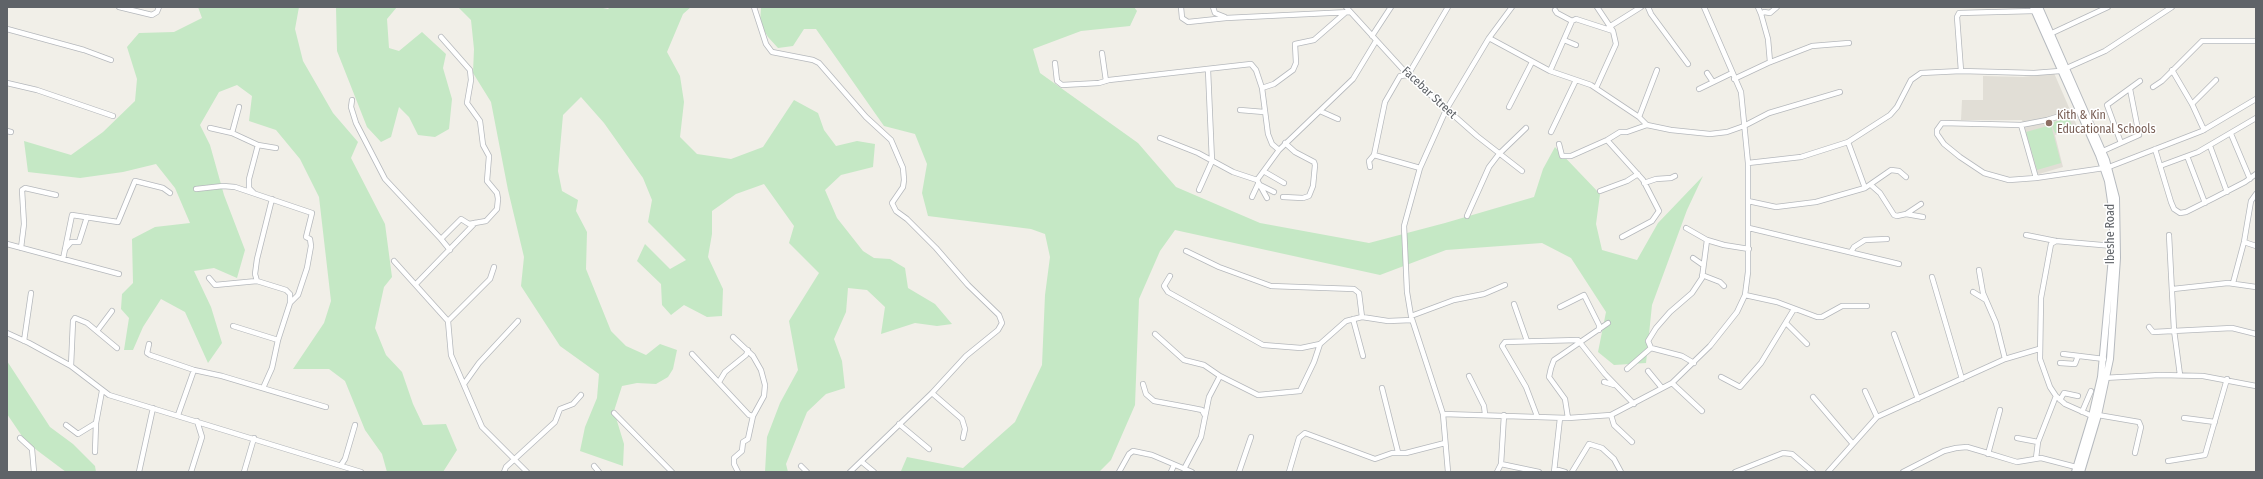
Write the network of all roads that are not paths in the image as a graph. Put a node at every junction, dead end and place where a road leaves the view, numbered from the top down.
1 (119, 7) edge
2 (159, 7) edge
3 (754, 7) edge
4 (1180, 7) edge
5 (1212, 7) edge
6 (1346, 7) edge
7 (1391, 7) edge
8 (1448, 7) edge
9 (1597, 7) edge
10 (1640, 7) edge
11 (1648, 7) edge
12 (1704, 7) edge
13 (1758, 7) edge
14 (1777, 7) edge
15 (2108, 7) edge
16 (2172, 7) edge
17 (1510, 8) edge
18 (2035, 8) edge
19 (1555, 10) dead end
20 (1347, 13) junction
21 (1761, 14) junction
22 (1226, 18) junction
23 (1572, 21) junction
24 (7, 29) edge
25 (1611, 29) junction
26 (2050, 34) junction
27 (1372, 36) junction
28 (441, 37) dead end
29 (1489, 38) junction
30 (1564, 40) junction
31 (2256, 41) edge
32 (1376, 42) junction
33 (1849, 43) dead end
34 (1576, 45) dead end
35 (1102, 53) dead end
36 (111, 60) dead end
37 (1532, 62) junction
38 (1770, 62) junction
39 (1055, 63) dead end
40 (1688, 64) dead end
41 (1208, 70) junction
42 (1657, 70) dead end
43 (2063, 70) junction
44 (2172, 70) junction
45 (1550, 71) junction
46 (1962, 71) junction
47 (1708, 73) dead end
48 (1732, 73) junction
49 (1408, 75) junction
50 (1734, 79) junction
51 (1106, 80) junction
52 (1576, 80) junction
53 (2216, 80) dead end
54 (2140, 81) dead end
55 (1713, 82) junction
56 (7, 83) edge
57 (2152, 87) dead end
58 (1262, 88) junction
59 (1596, 88) junction
60 (1699, 89) dead end
61 (2130, 89) junction
62 (1840, 92) dead end
63 (2256, 99) edge
64 (352, 100) dead end
65 (2192, 104) junction
66 (239, 107) dead end
67 (1509, 107) dead end
68 (1240, 110) dead end
69 (1446, 110) junction
70 (2079, 110) junction
71 (1264, 112) junction
72 (1320, 112) junction
73 (113, 116) dead end
74 (1639, 117) junction
75 (2256, 118) edge
76 (1338, 119) dead end
77 (1646, 124) junction
78 (2021, 124) junction
79 (1744, 126) junction
80 (210, 128) dead end
81 (1526, 128) dead end
82 (2204, 130) junction
83 (1551, 132) dead end
84 (232, 133) junction
85 (2231, 134) junction
86 (1160, 138) dead end
87 (1607, 140) junction
88 (1848, 142) junction
89 (2121, 143) junction
90 (1285, 144) junction
91 (1559, 144) dead end
92 (258, 145) junction
93 (2210, 146) junction
94 (276, 148) dead end
95 (1279, 150) junction
96 (2155, 150) junction
97 (2103, 151) junction
98 (1499, 154) junction
99 (1374, 155) junction
100 (2187, 156) junction
101 (1212, 161) junction
102 (1748, 163) junction
103 (2160, 166) junction
104 (1370, 167) dead end
105 (2106, 167) junction
106 (1420, 168) junction
107 (1522, 170) dead end
108 (1265, 172) junction
109 (1638, 174) junction
110 (2256, 174) edge
111 (1675, 176) dead end
112 (1906, 177) dead end
113 (2036, 178) junction
114 (2250, 179) junction
115 (1258, 182) junction
116 (1284, 183) dead end
117 (1644, 183) junction
118 (1871, 185) junction
119 (196, 188) dead end
120 (1865, 188) junction
121 (1199, 190) dead end
122 (1600, 191) dead end
123 (1274, 192) dead end
124 (2227, 192) junction
125 (170, 193) dead end
126 (254, 193) junction
127 (2256, 194) edge
128 (56, 195) dead end
129 (1252, 197) dead end
130 (1283, 197) dead end
131 (1268, 198) dead end
132 (272, 199) junction
133 (1748, 201) junction
134 (2205, 203) junction
135 (1921, 204) dead end
136 (1906, 214) junction
137 (1467, 216) dead end
138 (87, 217) junction
139 (1922, 217) dead end
140 (475, 223) junction
141 (1686, 228) dead end
142 (1749, 228) junction
143 (2026, 235) dead end
144 (2169, 235) dead end
145 (1622, 238) dead end
146 (441, 239) junction
147 (1887, 239) dead end
148 (1707, 240) junction
149 (2056, 241) junction
150 (2244, 242) junction
151 (7, 244) edge
152 (2113, 246) junction
153 (2256, 246) edge
154 (21, 248) junction
155 (65, 249) junction
156 (1749, 249) junction
157 (450, 250) junction
158 (1186, 251) dead end
159 (1851, 252) junction
160 (1693, 258) dead end
161 (63, 259) junction
162 (394, 261) dead end
163 (1899, 264) dead end
164 (1703, 265) junction
165 (494, 267) dead end
166 (1979, 270) dead end
167 (119, 274) dead end
168 (1702, 275) junction
169 (1170, 276) dead end
170 (1932, 277) dead end
171 (209, 278) dead end
172 (257, 281) junction
173 (2233, 283) junction
174 (416, 284) junction
175 (1505, 285) dead end
176 (1724, 286) dead end
177 (2256, 287) edge
178 (2172, 289) junction
179 (1973, 292) dead end
180 (31, 293) dead end
181 (1745, 295) junction
182 (1987, 301) junction
183 (290, 303) junction
184 (1514, 304) dead end
185 (1867, 306) dead end
186 (1560, 307) dead end
187 (1794, 309) junction
188 (112, 311) dead end
189 (1362, 317) junction
190 (1412, 318) junction
191 (1353, 319) junction
192 (448, 321) junction
193 (518, 321) dead end
194 (1608, 324) dead end
195 (1787, 324) junction
196 (233, 326) dead end
197 (2149, 327) dead end
198 (1599, 330) junction
199 (2174, 330) junction
200 (97, 331) junction
201 (7, 333) edge
202 (1155, 334) dead end
203 (1894, 334) dead end
204 (2256, 334) edge
205 (732, 337) dead end
206 (278, 340) junction
207 (24, 341) junction
208 (1527, 341) junction
209 (1581, 343) junction
210 (149, 344) dead end
211 (1320, 344) junction
212 (1807, 344) dead end
213 (117, 348) dead end
214 (1650, 348) junction
215 (2039, 349) junction
216 (748, 350) junction
217 (692, 354) dead end
218 (2063, 354) dead end
219 (1363, 356) dead end
220 (2078, 356) junction
221 (2005, 359) junction
222 (2104, 359) junction
223 (1694, 363) junction
224 (2060, 363) dead end
225 (70, 366) junction
226 (1627, 369) dead end
227 (194, 370) junction
228 (1648, 371) dead end
229 (2180, 375) junction
230 (1220, 376) junction
231 (1469, 376) dead end
232 (1721, 377) dead end
233 (2104, 378) junction
234 (1962, 379) junction
235 (2227, 379) junction
236 (719, 382) junction
237 (1604, 382) dead end
238 (1672, 383) junction
239 (464, 384) junction
240 (1143, 384) dead end
241 (1614, 385) junction
242 (2256, 386) edge
243 (263, 388) junction
244 (1382, 388) dead end
245 (1662, 388) junction
246 (102, 391) junction
247 (1865, 391) dead end
248 (2091, 391) dead end
249 (932, 393) junction
250 (581, 395) dead end
251 (2056, 396) junction
252 (2078, 396) dead end
253 (1813, 397) dead end
254 (1918, 399) junction
255 (2060, 400) junction
256 (1634, 404) junction
257 (326, 407) dead end
258 (153, 408) junction
259 (2000, 410) dead end
260 (1204, 411) junction
261 (1702, 411) dead end
262 (2082, 412) junction
263 (614, 413) dead end
264 (1444, 414) junction
265 (1485, 414) junction
266 (178, 415) junction
267 (1504, 415) junction
268 (1611, 415) junction
269 (753, 416) junction
270 (1537, 416) junction
271 (2095, 416) junction
272 (1877, 417) junction
273 (1560, 418) junction
274 (1568, 418) junction
275 (2184, 418) dead end
276 (197, 421) junction
277 (2215, 422) junction
278 (96, 423) junction
279 (899, 424) junction
280 (66, 425) dead end
281 (356, 425) dead end
282 (1251, 437) dead end
283 (20, 438) dead end
284 (254, 438) junction
285 (963, 438) dead end
286 (2017, 438) dead end
287 (1632, 442) dead end
288 (2038, 442) junction
289 (1445, 443) junction
290 (1853, 444) junction
291 (929, 449) dead end
292 (96, 452) dead end
293 (1398, 452) junction
294 (2135, 453) dead end
295 (1988, 454) junction
296 (2036, 458) junction
297 (515, 460) junction
298 (862, 462) junction
299 (2168, 462) dead end
300 (1500, 464) junction
301 (341, 465) junction
302 (1174, 465) junction
303 (594, 466) dead end
304 (801, 466) dead end
305 (1184, 469) junction
306 (1557, 470) edge
307 (1912, 470) edge
308 (2077, 470) edge
309 (34, 472) edge
310 (139, 472) edge
311 (191, 472) edge
312 (244, 472) edge
313 (361, 472) edge
314 (504, 472) edge
315 (527, 472) edge
316 (599, 472) edge
317 (672, 472) edge
318 (738, 472) edge
319 (806, 472) edge
320 (850, 472) edge
321 (874, 472) edge
322 (1119, 472) edge
323 (1171, 472) edge
324 (1192, 472) edge
325 (1239, 472) edge
326 (1289, 472) edge
327 (1448, 472) edge
328 (1497, 472) edge
329 (1539, 472) edge
330 (1565, 472) edge
331 (1572, 472) edge
332 (1621, 472) edge
333 (1735, 472) edge
334 (1812, 472) edge
335 (1828, 472) edge
336 (1903, 472) edge

1 - 2 street
3 - 249 street
4 - 22 street
5 - 22 street
6 - 20 street, Facebar Street
7 - 27 street
8 - 49 street
9 - 25 street
10 - 25 street
11 - 40 street
12 - 48 street
13 - 21 street
14 - 21 street
15 - 26 street
16 - 43 street
17 - 29 street
18 - 26 main road, Ibeshe Road
18 - 43 main road, Ibeshe Road
18 - 46 street
19 - 23 street
20 - 22 street
20 - 27 street, Facebar Street
20 - 58 street
21 - 38 street
23 - 25 street
23 - 30 street
24 - 36 street
25 - 59 street
26 - 43 main road, Ibeshe Road
27 - 32 street, Facebar Street
28 - 140 street
29 - 37 street
29 - 69 street
30 - 34 street
30 - 45 street
31 - 44 street
32 - 49 street, Facebar Street
32 - 72 street
33 - 38 street
35 - 51 street
37 - 45 street
37 - 67 street
38 - 50 street
39 - 51 street
41 - 51 street
41 - 58 street
41 - 101 street
42 - 74 street
43 - 46 street
43 - 70 main road, Ibeshe Road
43 - 97 main road, Ibeshe Road
44 - 57 street
44 - 65 street
45 - 52 street
46 - 88 street
47 - 55 street
48 - 50 street
48 - 55 street
49 - 69 street, Facebar Street
49 - 99 street
50 - 79 street
52 - 59 street
52 - 83 street
53 - 65 street
54 - 61 street
55 - 60 street
56 - 73 street
58 - 71 street
59 - 74 street
61 - 89 street
61 - 89 street
62 - 79 street
63 - 82 street
64 - 146 street
65 - 82 street
66 - 84 street
68 - 71 street
69 - 98 street, Facebar Street
69 - 106 street
70 - 78 street
70 - 105 main road, Ibeshe Road
71 - 95 street
72 - 76 street
72 - 90 street
74 - 77 street
75 - 85 street
77 - 79 street
77 - 87 street
78 - 113 street
78 - 113 street
79 - 102 street
80 - 84 street
81 - 98 street
82 - 96 street
84 - 92 street
85 - 93 street
85 - 114 street
86 - 101 street
87 - 91 street
87 - 109 street
88 - 102 street
88 - 120 street
89 - 97 street
90 - 95 street
90 - 130 street
92 - 94 street
92 - 126 street
93 - 100 street
93 - 124 street
95 - 108 street
96 - 103 street
96 - 105 street
97 - 105 main road, Ibeshe Road
98 - 107 street, Facebar Street
98 - 137 street
99 - 104 street
99 - 106 street
100 - 103 street
100 - 134 street
101 - 115 street
101 - 121 street
102 - 133 street
103 - 134 street
105 - 113 street
105 - 152 main road, Ibeshe Road
105 - 233 main road, Ibeshe Road
106 - 190 street
108 - 115 street
108 - 116 street
109 - 117 street
109 - 122 street
110 - 114 street
111 - 117 street
112 - 118 street
114 - 124 street
115 - 123 street
115 - 129 street
115 - 131 street
117 - 145 street
118 - 120 street
118 - 136 street
119 - 126 street
120 - 133 street
124 - 134 street
125 - 138 street
126 - 132 street
127 - 150 street
128 - 154 street
132 - 172 street
132 - 183 street
133 - 142 street
135 - 136 street
136 - 139 street
138 - 155 street
138 - 155 street
140 - 146 street
140 - 157 street
141 - 148 street
142 - 156 street
142 - 159 street
143 - 149 street
144 - 178 street
146 - 157 street
147 - 159 street
148 - 156 street
148 - 164 street
149 - 152 street
149 - 215 street
150 - 153 street
150 - 173 street
151 - 154 street
152 - 222 main road, Ibeshe Road
154 - 161 street
155 - 161 street
156 - 181 street
157 - 174 street
158 - 189 street
159 - 163 street
160 - 164 street
161 - 167 street
162 - 174 street
164 - 168 street
165 - 192 street
166 - 182 street
168 - 176 street
168 - 214 street
169 - 211 street
170 - 234 street
171 - 172 street
172 - 183 street
173 - 177 street
173 - 178 street
174 - 192 street
175 - 190 street
178 - 199 street
179 - 182 street
180 - 207 street
181 - 187 street
181 - 223 street
182 - 221 street
183 - 206 street
184 - 208 street
185 - 187 street
186 - 198 street
187 - 195 street
188 - 200 street
189 - 190 street
189 - 191 street
190 - 264 street
191 - 211 street
191 - 219 street
192 - 239 street
193 - 239 street
194 - 198 street
195 - 212 street
195 - 232 street
196 - 206 street
197 - 199 street
198 - 209 street
199 - 204 street
199 - 229 street
200 - 213 street
200 - 225 street
201 - 207 street
202 - 230 street
203 - 254 street
205 - 216 street
206 - 243 street
207 - 225 street
208 - 209 street
208 - 270 street
209 - 241 street
209 - 274 street
210 - 227 street
211 - 230 street
214 - 223 street
214 - 226 street
215 - 221 street
215 - 251 street
216 - 236 street
216 - 269 street
217 - 236 street
218 - 220 street
220 - 222 street
220 - 224 street
221 - 234 street
222 - 233 main road, Ibeshe Road
223 - 238 street
225 - 246 street
227 - 243 street
227 - 266 street
228 - 245 street
229 - 233 street
229 - 235 street
230 - 260 street
231 - 265 street
233 - 271 main road, Ibeshe Road
234 - 254 street
235 - 242 street
235 - 277 street
236 - 269 street
237 - 241 street
238 - 245 street
238 - 261 street
239 - 297 street
240 - 260 street
241 - 256 street
243 - 257 street
244 - 293 street
245 - 256 street
246 - 258 street
246 - 278 street
247 - 272 street
248 - 262 street
249 - 279 street
249 - 285 street
250 - 297 street
251 - 255 street
251 - 288 street
252 - 255 street
253 - 290 street
254 - 272 street
255 - 262 street
256 - 268 street
258 - 266 street
258 - 310 street
259 - 295 street
260 - 305 street
262 - 271 street
263 - 317 street
264 - 265 street
264 - 289 street
265 - 267 street
266 - 276 street
267 - 270 street
267 - 300 street
268 - 274 street
268 - 287 street
269 - 318 street
270 - 273 street
271 - 294 street
271 - 308 main road, Ibeshe Road
272 - 290 street
273 - 274 street
273 - 306 street
275 - 277 street
276 - 284 street
276 - 311 street
277 - 299 street
278 - 280 street
278 - 292 street
279 - 291 street
279 - 298 street
281 - 301 street
282 - 325 street
283 - 309 street
284 - 301 street
284 - 312 street
286 - 288 street
288 - 296 street
289 - 293 street
289 - 327 street
290 - 335 street
293 - 326 street
295 - 296 street
295 - 307 street
296 - 308 street
297 - 314 street
297 - 315 street
298 - 320 street
298 - 321 street
300 - 328 street
300 - 329 street
301 - 313 street
302 - 305 street
302 - 322 street
302 - 323 street
303 - 316 street
304 - 319 street
305 - 324 street
306 - 330 street
307 - 336 street
331 - 332 street
333 - 334 street

